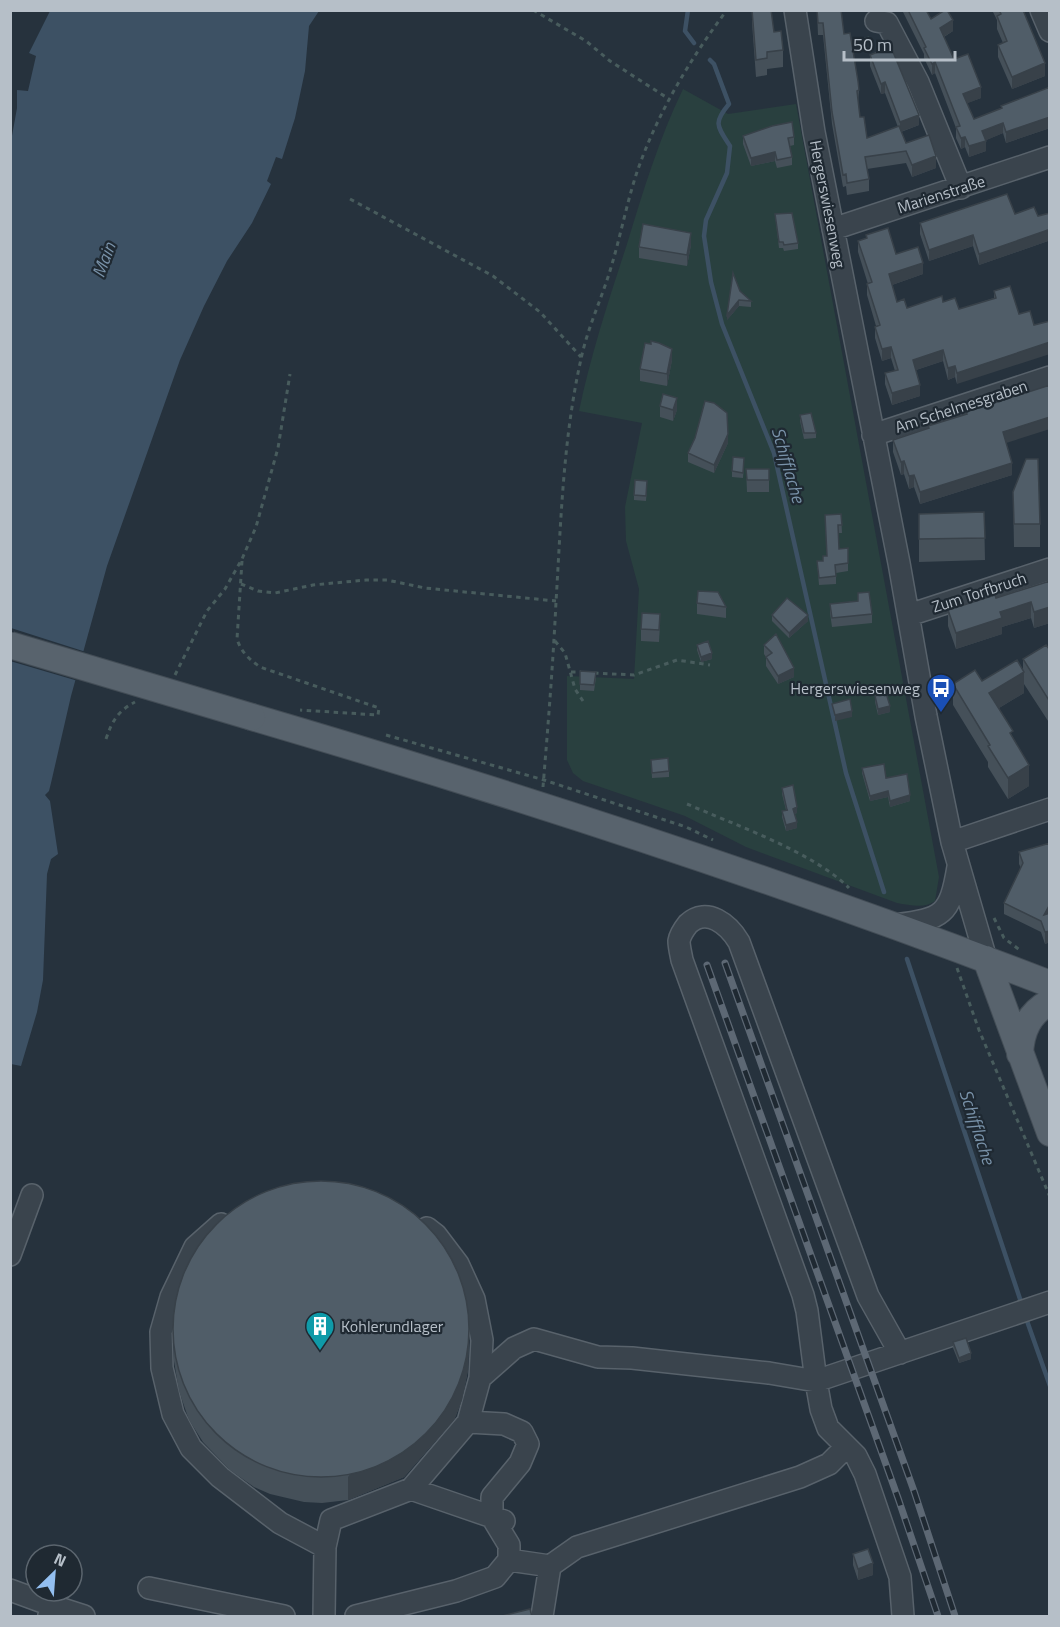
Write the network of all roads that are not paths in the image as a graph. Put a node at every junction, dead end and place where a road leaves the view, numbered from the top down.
1 (795, 10) edge
2 (1041, 10) edge
3 (876, 21) dead end
4 (1050, 31) edge
5 (1050, 157) edge
6 (961, 188) junction
7 (833, 229) junction
8 (1050, 377) edge
9 (873, 435) junction
10 (1050, 569) edge
11 (909, 615) junction
12 (10, 645) edge
13 (1050, 809) edge
14 (952, 842) junction
15 (958, 863) junction
16 (895, 926) junction
17 (986, 959) junction
18 (1050, 984) edge
19 (1050, 1002) edge
20 (1020, 1054) junction
21 (1050, 1133) edge
22 (32, 1195) dead end
23 (235, 1214) edge
24 (414, 1217) edge
25 (10, 1255) edge
26 (1050, 1302) edge
27 (900, 1353) junction
28 (480, 1378) junction
29 (816, 1381) junction
30 (468, 1422) junction
31 (846, 1447) junction
32 (411, 1489) junction
33 (499, 1519) junction
34 (325, 1547) junction
35 (509, 1560) junction
36 (550, 1566) junction
37 (149, 1588) dead end
38 (10, 1590) edge
39 (52, 1612) edge
40 (84, 1617) edge
41 (284, 1617) edge
42 (324, 1617) edge
43 (356, 1617) edge
44 (542, 1617) edge
45 (903, 1617) edge

1 - 7 street, Hergerswiesenweg
2 - 4 street
3 - 6 street
5 - 6 street, Marienstraße
6 - 7 street, Marienstraße
7 - 9 street, Hergerswiesenweg
8 - 9 street, Am Schelmesgraben
9 - 11 street, Hergerswiesenweg
10 - 11 street, Zum Torfbruch
11 - 14 street, Hergerswiesenweg
12 - 16 main road, bridge
13 - 14 street
14 - 15 street, Hergerswiesenweg
15 - 16 street
15 - 17 street, Hergerswiesenweg
16 - 17 main road
17 - 18 main road
17 - 20 main road
19 - 20 main road
20 - 21 main road
22 - 25 street
23 - 34 street
24 - 28 street
26 - 27 street
27 - 29 street
27 - 29 street
28 - 29 street
28 - 30 street
29 - 31 street
30 - 32 street
30 - 33 street
31 - 36 street
31 - 45 street
32 - 33 street
32 - 34 street
33 - 35 street
34 - 42 street
35 - 36 street
35 - 43 street
36 - 44 street
37 - 41 street
38 - 39 street
39 - 40 street

